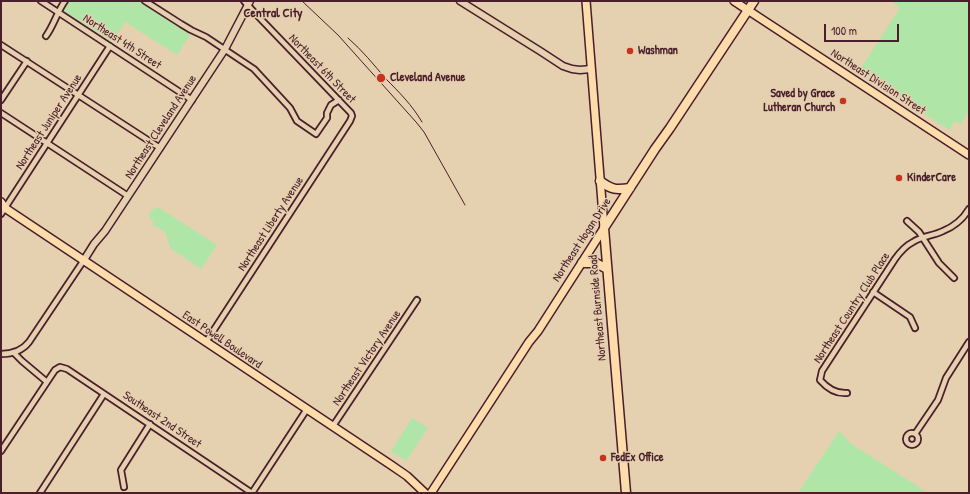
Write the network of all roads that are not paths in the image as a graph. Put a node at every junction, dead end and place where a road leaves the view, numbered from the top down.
1 (41, 1) edge
2 (64, 1) edge
3 (145, 1) edge
4 (460, 1) edge
5 (586, 1) edge
6 (734, 1) edge
7 (754, 1) edge
8 (247, 2) edge
9 (748, 10) junction
10 (58, 12) junction
11 (46, 36) dead end
12 (1, 45) edge
13 (110, 46) junction
14 (225, 49) junction
15 (27, 61) junction
16 (591, 68) junction
17 (79, 95) junction
18 (1, 100) edge
19 (192, 100) junction
20 (339, 100) junction
21 (1, 113) edge
22 (352, 116) joint
23 (47, 143) junction
24 (160, 148) junction
25 (969, 155) edge
26 (600, 181) junction
27 (630, 188) junction
28 (128, 196) junction
29 (2, 208) edge
30 (969, 209) edge
31 (907, 221) dead end
32 (604, 228) junction
33 (923, 237) junction
34 (84, 260) junction
35 (582, 262) junction
36 (607, 269) junction
37 (954, 278) dead end
38 (873, 292) junction
39 (417, 300) dead end
40 (915, 328) dead end
41 (206, 342) junction
42 (969, 342) edge
43 (14, 353) junction
44 (1, 354) edge
45 (47, 382) junction
46 (847, 393) dead end
47 (104, 394) junction
48 (307, 409) junction
49 (150, 424) junction
50 (333, 426) junction
51 (915, 434) dead end
52 (1, 451) edge
53 (124, 487) dead end
54 (40, 493) edge
55 (252, 493) edge
56 (424, 493) edge
57 (431, 493) edge
58 (626, 493) edge

1 - 10 street, Northeast 4th Street
2 - 10 street
3 - 14 street
4 - 16 main road
5 - 16 main road, Northeast Burnside Road
6 - 9 main road, Northeast Division Street
7 - 9 highway, Northeast Hogan Drive
8 - 14 main road, Northeast Cleveland Avenue
8 - 20 street, Northeast 6th Street
9 - 25 main road, Northeast Division Street
9 - 27 highway, Northeast Hogan Drive
10 - 11 street
10 - 13 street, Northeast 4th Street
12 - 15 street
13 - 17 street, Northeast Juniper Avenue
13 - 19 street, Northeast 4th Street
14 - 19 main road, Northeast Cleveland Avenue
14 - 20 street
15 - 17 street
15 - 18 street
16 - 26 main road, Northeast Burnside Road
17 - 23 street, Northeast Juniper Avenue
17 - 24 street
19 - 24 main road, Northeast Cleveland Avenue
20 - 22 street, Northeast 6th Street
21 - 23 street
22 - 41 street, Northeast Liberty Avenue
23 - 28 street
23 - 29 street, Northeast Juniper Avenue
24 - 28 main road, Northeast Cleveland Avenue
26 - 27 highway
26 - 32 main road, Northeast Burnside Road
27 - 32 highway, Northeast Hogan Drive
28 - 34 main road, Northeast Cleveland Avenue
29 - 34 main road, East Powell Boulevard
30 - 33 street, Northeast Country Club Place
31 - 33 street
32 - 35 main road, Northeast Hogan Drive
32 - 36 highway, Northeast Burnside Road
33 - 37 street
33 - 38 street, Northeast Country Club Place
34 - 41 main road, East Powell Boulevard
34 - 43 street
35 - 36 highway
35 - 57 main road, Northeast Hogan Drive
36 - 58 highway, Northeast Burnside Road
38 - 40 street
38 - 46 street, Northeast Country Club Place
39 - 50 street, Northeast Victory Avenue
41 - 48 main road, East Powell Boulevard
42 - 51 street
43 - 44 street
43 - 45 street
45 - 47 street, Southeast 2nd Street
45 - 52 street
47 - 49 street, Southeast 2nd Street
47 - 54 street
48 - 50 main road, East Powell Boulevard
48 - 55 street
49 - 53 street
49 - 55 street, Southeast 2nd Street
50 - 56 main road, East Powell Boulevard

